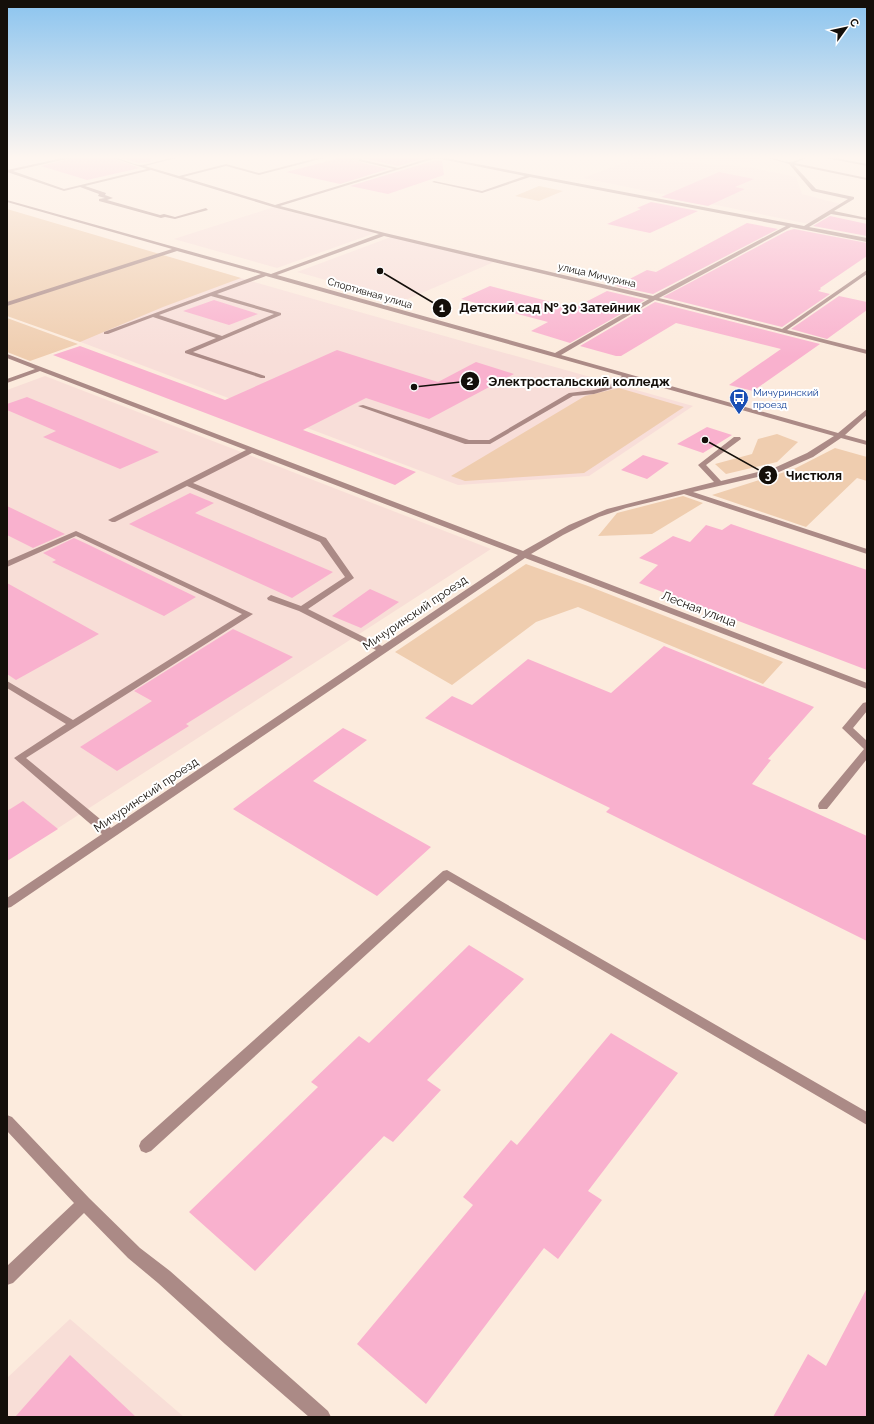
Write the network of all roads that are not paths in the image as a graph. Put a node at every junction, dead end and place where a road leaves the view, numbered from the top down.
1 (90, 224) edge
2 (347, 224) edge
3 (811, 224) edge
4 (791, 225) joint
5 (805, 228) junction
6 (384, 234) junction
7 (867, 240) edge
8 (177, 249) junction
9 (867, 272) edge
10 (269, 275) junction
11 (211, 294) junction
12 (654, 298) junction
13 (7, 304) edge
14 (152, 315) junction
15 (782, 331) junction
16 (106, 333) dead end
17 (222, 338) junction
18 (867, 352) edge
19 (7, 356) edge
20 (556, 356) junction
21 (40, 369) junction
22 (628, 375) junction
23 (263, 377) dead end
24 (7, 381) edge
25 (361, 406) dead end
26 (867, 411) edge
27 (840, 435) junction
28 (737, 439) dead end
29 (867, 443) edge
30 (252, 450) junction
31 (187, 483) junction
32 (720, 484) junction
33 (684, 492) junction
34 (112, 520) dead end
35 (867, 552) edge
36 (523, 555) junction
37 (7, 564) edge
38 (271, 598) dead end
39 (302, 609) junction
40 (382, 650) junction
41 (7, 684) edge
42 (867, 686) edge
43 (867, 705) edge
44 (73, 724) junction
45 (867, 746) edge
46 (867, 752) edge
47 (822, 806) dead end
48 (110, 834) junction
49 (7, 904) edge
50 (867, 1119) edge
51 (7, 1121) edge
52 (146, 1146) dead end
53 (84, 1203) junction
54 (7, 1278) edge
55 (322, 1417) edge

1 - 8 street, Спортивная улица
2 - 6 street, улица Мичурина
3 - 5 street
4 - 5 street
4 - 12 street
5 - 7 street
6 - 10 street
6 - 12 street, улица Мичурина
8 - 10 street, Спортивная улица
8 - 13 street
9 - 15 street
10 - 11 street
10 - 20 street, Спортивная улица
11 - 14 street
11 - 17 street
12 - 15 street, улица Мичурина
12 - 20 street
14 - 16 street
14 - 17 street
15 - 18 street, улица Мичурина
17 - 23 street
19 - 21 street, Лесная улица
20 - 22 street, Спортивная улица
21 - 24 street
21 - 30 street, Лесная улица
22 - 25 street
22 - 27 street, Спортивная улица
26 - 27 street, Мичуринский проезд
27 - 29 street, Спортивная улица
27 - 32 street, Мичуринский проезд
28 - 32 street
30 - 31 street
30 - 36 street, Лесная улица
31 - 34 street
31 - 39 street
32 - 33 street, Мичуринский проезд
33 - 35 street
33 - 36 street, Мичуринский проезд
36 - 40 street, Мичуринский проезд
36 - 42 street, Лесная улица
37 - 44 street
38 - 39 street
39 - 40 street
40 - 48 street, Мичуринский проезд
41 - 44 street
43 - 45 street
44 - 48 street
46 - 47 street
48 - 49 street, Мичуринский проезд
50 - 52 street
51 - 53 street
53 - 54 street
53 - 55 street

